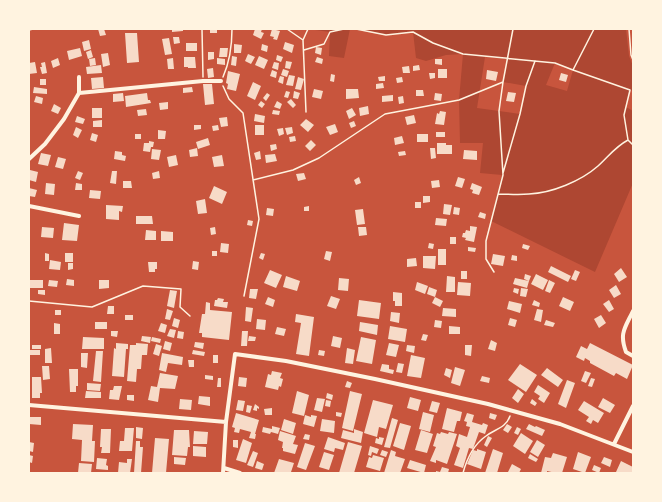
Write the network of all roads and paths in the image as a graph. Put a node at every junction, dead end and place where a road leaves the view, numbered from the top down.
1 (33, 29) edge
2 (202, 29) edge
3 (232, 29) edge
4 (287, 29) edge
5 (308, 29) edge
6 (344, 29) edge
7 (356, 29) edge
8 (513, 29) edge
9 (594, 29) edge
10 (629, 29) edge
11 (29, 30) edge
12 (304, 40) junction
13 (304, 50) junction
14 (507, 58) junction
15 (633, 60) edge
16 (535, 61) junction
17 (573, 70) junction
18 (79, 77) dead end
19 (203, 81) junction
20 (221, 81) junction
21 (502, 82) junction
22 (79, 93) junction
23 (306, 112) dead end
24 (628, 140) junction
25 (633, 145) edge
26 (29, 159) edge
27 (503, 175) junction
28 (253, 180) junction
29 (498, 194) junction
30 (29, 206) edge
31 (79, 216) dead end
32 (494, 272) dead end
33 (244, 296) dead end
34 (29, 301) edge
35 (633, 310) edge
36 (190, 316) dead end
37 (633, 356) edge
38 (29, 405) edge
39 (633, 406) edge
40 (512, 411) junction
41 (226, 422) junction
42 (614, 444) junction
43 (633, 452) edge
44 (224, 468) junction
45 (223, 473) edge
46 (240, 473) edge
47 (463, 473) edge

1 - 11 path
2 - 19 path
3 - 20 path
4 - 12 path
5 - 12 path
6 - 13 path
7 - 14 path
8 - 14 path
9 - 17 path
10 - 15 path
12 - 13 path
13 - 23 path
14 - 16 path
14 - 21 path
16 - 17 path
16 - 27 path
17 - 24 path
18 - 22 street
19 - 20 street
19 - 22 street
20 - 28 path
21 - 27 path
21 - 28 path
22 - 26 street
24 - 25 path
24 - 29 path
27 - 29 path
28 - 33 path
29 - 32 path
30 - 31 street
34 - 36 path
35 - 37 street
38 - 41 street
39 - 42 street
40 - 41 street
40 - 42 street
40 - 47 path
41 - 44 street
42 - 43 street
44 - 45 street
44 - 46 street

